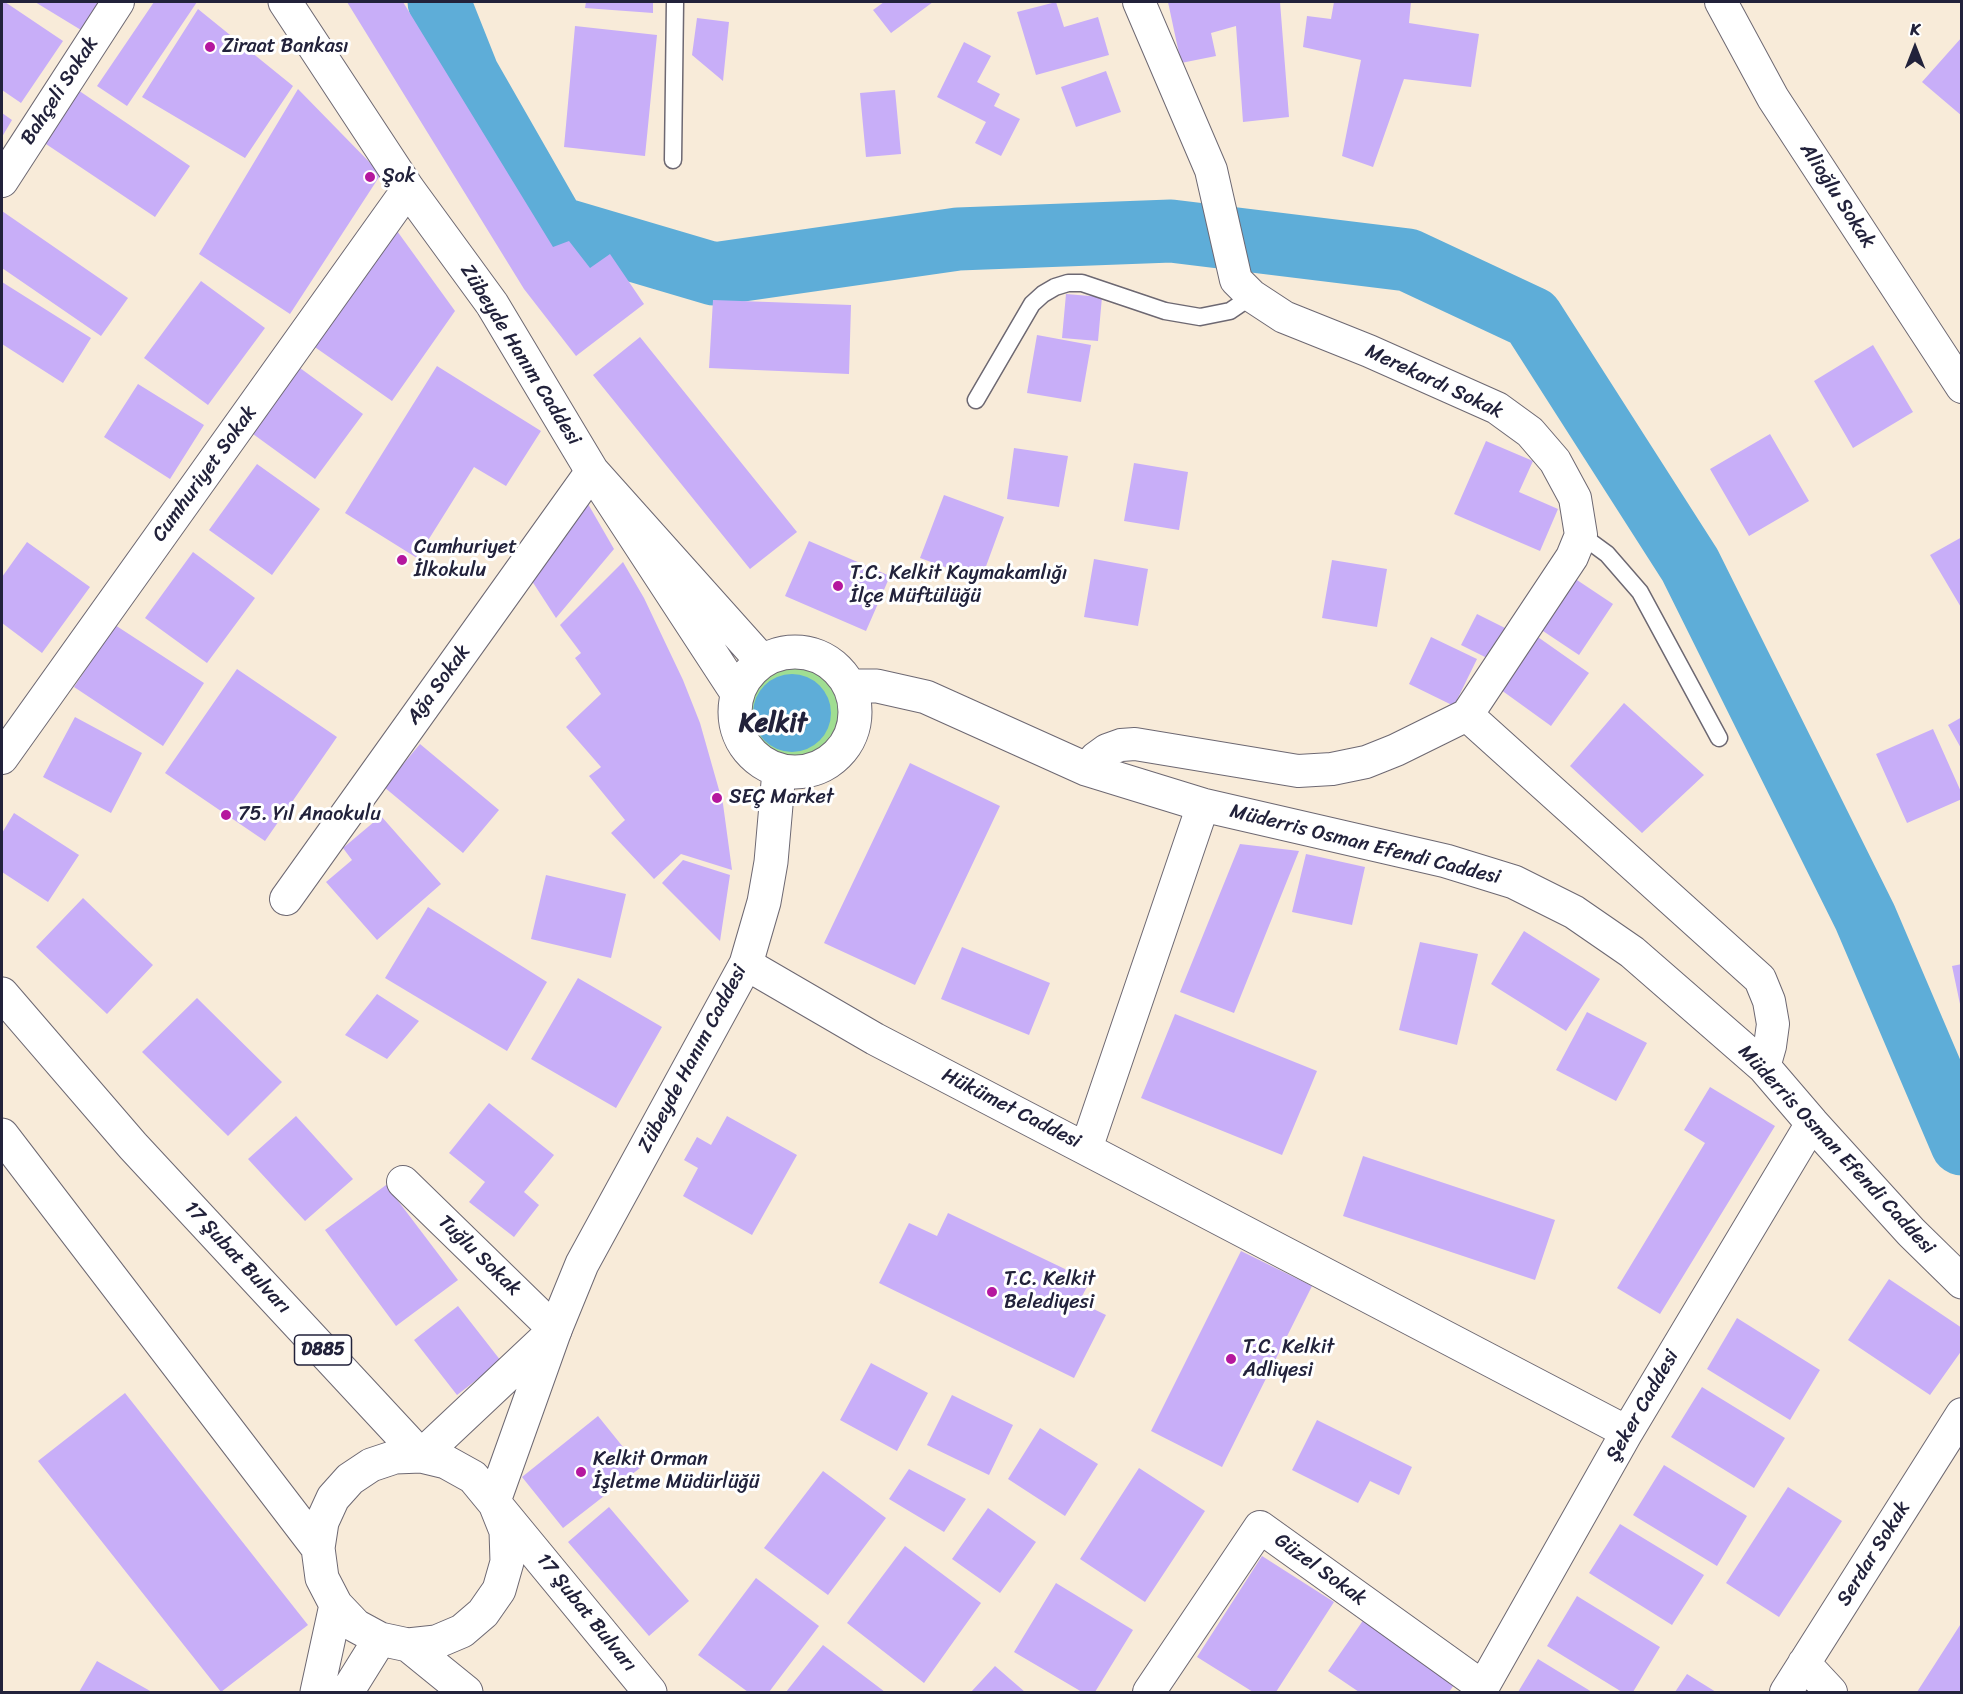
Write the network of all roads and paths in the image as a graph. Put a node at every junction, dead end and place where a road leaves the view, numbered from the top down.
1 (118, 2) edge
2 (285, 2) edge
3 (675, 2) edge
4 (1139, 2) edge
5 (1721, 2) edge
6 (673, 160) dead end
7 (2, 180) edge
8 (408, 189) junction
9 (1244, 288) junction
10 (1962, 387) edge
11 (976, 399) dead end
12 (592, 471) junction
13 (1581, 535) junction
14 (762, 661) junction
15 (850, 686) junction
16 (737, 693) junction
17 (1467, 715) junction
18 (1719, 738) dead end
19 (2, 758) edge
20 (1086, 768) junction
21 (779, 771) junction
22 (1203, 805) junction
23 (281, 894) dead end
24 (746, 964) junction
25 (2, 994) edge
26 (1764, 1067) junction
27 (1812, 1123) junction
28 (2, 1135) edge
29 (1086, 1149) junction
30 (403, 1182) dead end
31 (1962, 1282) edge
32 (555, 1330) junction
33 (1962, 1414) edge
34 (1627, 1432) junction
35 (421, 1456) junction
36 (494, 1501) junction
37 (318, 1548) junction
38 (336, 1605) junction
39 (394, 1642) junction
40 (1804, 1663) junction
41 (1481, 1690) edge
42 (317, 1692) edge
43 (347, 1692) edge
44 (466, 1692) edge
45 (650, 1692) edge
46 (1149, 1692) edge
47 (1786, 1692) edge
48 (1831, 1692) edge

1 - 7 street, Bahçeli Sokak
2 - 8 main road, Zübeyde Hanım Caddesi
3 - 6 lane
4 - 9 street
5 - 10 street, Alioğlu Sokak
8 - 12 main road, Zübeyde Hanım Caddesi
8 - 19 street, Cumhuriyet Sokak
9 - 11 lane
9 - 13 street, Merekardı Sokak
12 - 14 main road, Zübeyde Hanım Caddesi
12 - 16 main road, Zübeyde Hanım Caddesi
12 - 23 street, Ağa Sokak
13 - 17 street
13 - 18 lane
14 - 15 main road
14 - 16 main road
15 - 20 main road, Müderris Osman Efendi Caddesi
15 - 21 main road
16 - 21 main road
17 - 20 street
17 - 26 street
20 - 22 main road, Müderris Osman Efendi Caddesi
21 - 24 main road, Zübeyde Hanım Caddesi
22 - 26 main road, Müderris Osman Efendi Caddesi
22 - 29 street, Hükümet Caddesi
24 - 29 street, Hükümet Caddesi
24 - 32 main road, Zübeyde Hanım Caddesi
25 - 35 main road, 17 Şubat Bulvarı / D885
26 - 27 main road, Müderris Osman Efendi Caddesi
27 - 31 main road, Müderris Osman Efendi Caddesi
27 - 34 street, Şeker Caddesi
28 - 37 main road
29 - 34 street
30 - 32 street, Tuğlu Sokak
32 - 35 main road, Zübeyde Hanım Caddesi
32 - 36 main road, Zübeyde Hanım Caddesi
33 - 40 street, Serdar Sokak
34 - 41 street, Şeker Caddesi
35 - 36 main road, 17 Şubat Bulvarı
35 - 37 main road
36 - 39 main road
36 - 45 main road, 17 Şubat Bulvarı
37 - 38 main road
38 - 39 main road
38 - 42 main road
39 - 43 main road
39 - 44 main road
40 - 47 street, Serdar Sokak
40 - 48 street
41 - 46 street, Güzel Sokak

